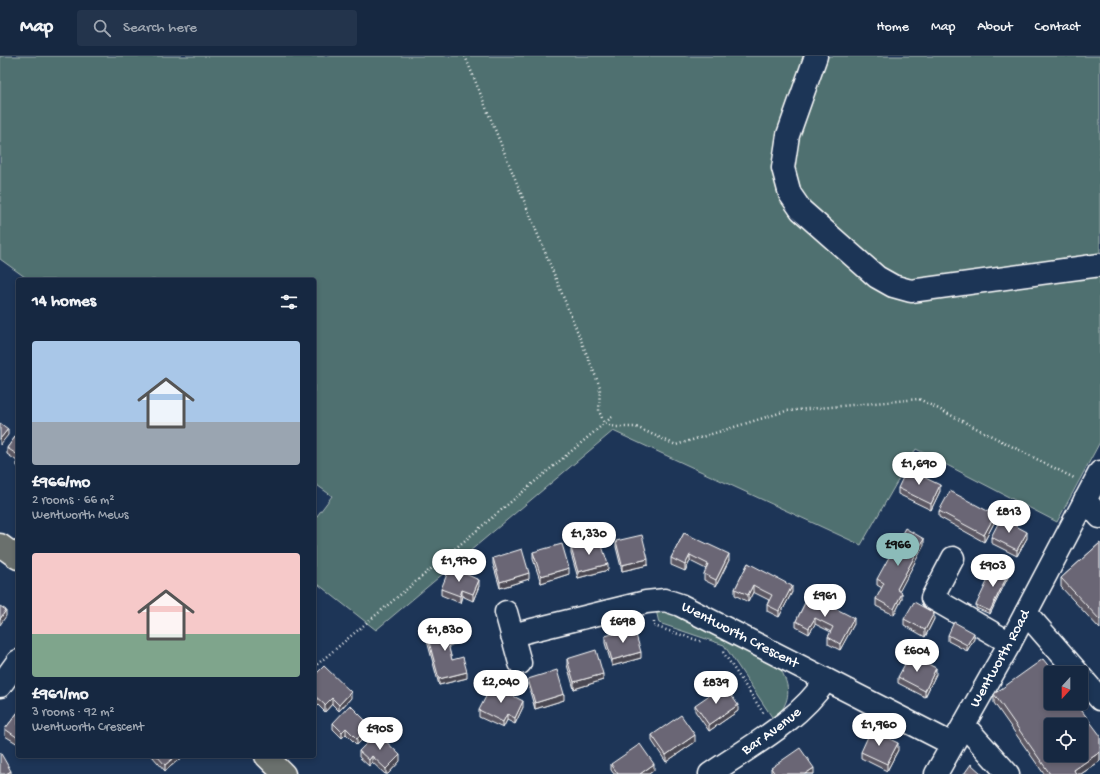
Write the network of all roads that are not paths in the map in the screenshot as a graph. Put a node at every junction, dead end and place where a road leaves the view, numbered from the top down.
1 (816, 56) edge
2 (1100, 265) edge
3 (1092, 487) edge
4 (1100, 517) edge
5 (0, 546) edge
6 (16, 557) edge
7 (953, 558) dead end
8 (506, 612) dead end
9 (1026, 613) junction
10 (512, 635) junction
11 (1010, 643) junction
12 (520, 663) dead end
13 (16, 664) edge
14 (1072, 666) edge
15 (826, 680) junction
16 (1088, 685) edge
17 (0, 686) edge
18 (1100, 699) edge
19 (964, 724) junction
20 (952, 744) junction
21 (268, 758) edge
22 (284, 774) edge
23 (710, 774) edge
24 (936, 774) edge
25 (1008, 774) edge

1 - 2 street
3 - 4 street
3 - 9 street, Wentworth Road
5 - 6 main road
7 - 11 street
8 - 10 street
9 - 11 street, Wentworth Road
9 - 14 street
10 - 12 street
10 - 15 street, Wentworth Crescent
11 - 19 street, Wentworth Road
13 - 17 street
15 - 20 street, Wentworth Crescent
15 - 23 street, Bar Avenue
16 - 18 street
19 - 20 street, Wentworth Road
19 - 25 street
20 - 24 street, Wentworth Road
21 - 22 main road

